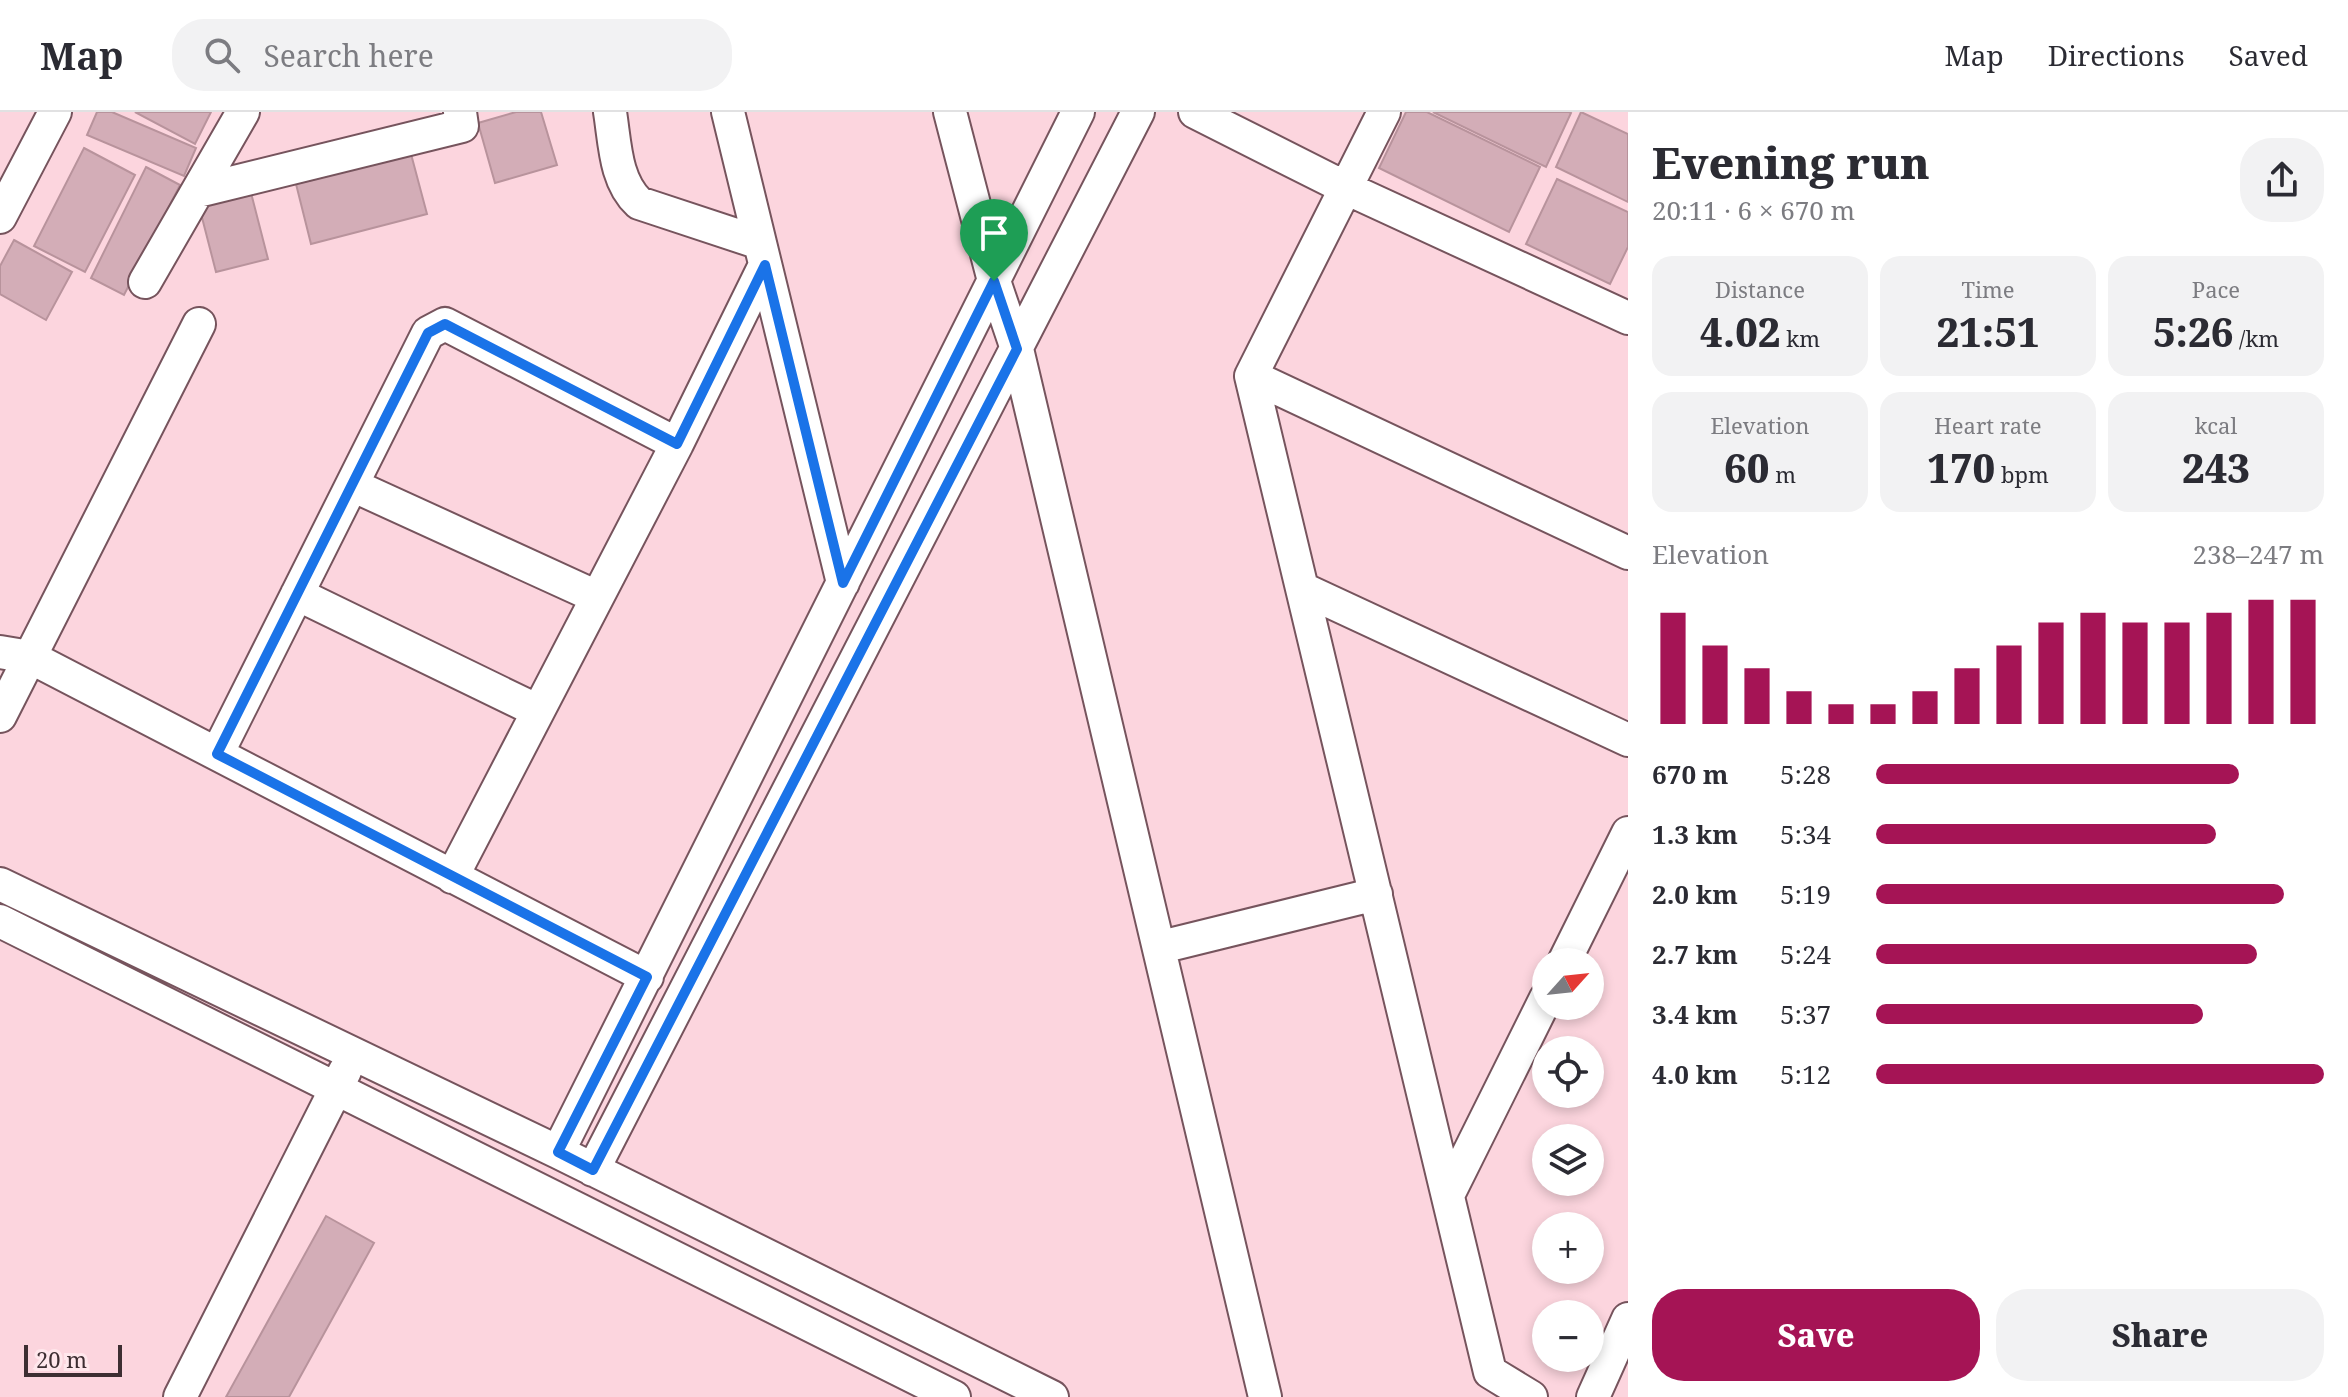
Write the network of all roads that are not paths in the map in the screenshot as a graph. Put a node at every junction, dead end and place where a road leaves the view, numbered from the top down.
1 (55, 112) edge
2 (243, 112) edge
3 (460, 112) edge
4 (610, 112) edge
5 (728, 112) edge
6 (950, 112) edge
7 (1078, 112) edge
8 (1138, 112) edge
9 (1195, 112) edge
10 (1384, 112) edge
11 (1348, 189) junction
12 (198, 191) junction
13 (0, 217) edge
14 (763, 254) junction
15 (994, 281) junction
16 (145, 282) dead end
17 (1628, 318) edge
18 (199, 324) dead end
19 (1017, 349) junction
20 (1251, 376) junction
21 (677, 444) junction
22 (352, 485) junction
23 (1628, 553) edge
24 (843, 583) junction
25 (1303, 589) junction
26 (297, 594) junction
27 (597, 597) junction
28 (15, 654) edge
29 (538, 711) junction
30 (0, 716) edge
31 (1628, 740) edge
32 (217, 754) junction
33 (1628, 833) edge
34 (452, 877) junction
35 (0, 884) edge
36 (1376, 894) junction
37 (0, 921) edge
38 (1161, 947) junction
39 (1571, 948) edge
40 (647, 977) junction
41 (1535, 1020) edge
42 (353, 1054) junction
43 (336, 1089) junction
44 (558, 1152) junction
45 (593, 1170) junction
46 (1448, 1195) junction
47 (1628, 1319) edge
48 (180, 1397) edge
49 (954, 1397) edge
50 (1052, 1397) edge
51 (1265, 1397) edge
52 (1531, 1397) edge
53 (1593, 1397) edge

1 - 13 street
2 - 12 street
3 - 12 street
4 - 14 street
5 - 14 street
6 - 15 street
7 - 15 street
8 - 19 street
9 - 11 street
10 - 11 street
11 - 17 street
11 - 20 street
12 - 16 street
14 - 21 street
14 - 24 street
15 - 19 street
15 - 24 street
18 - 28 street
19 - 38 street
19 - 45 street
20 - 23 street
20 - 25 street
21 - 22 street
21 - 27 street
22 - 26 street
22 - 27 street
24 - 40 street
25 - 31 street
25 - 36 street
26 - 29 street
26 - 32 street
27 - 29 street
28 - 30 street
28 - 32 street
29 - 34 street
32 - 34 street
33 - 39 street
34 - 40 street
35 - 42 street
36 - 38 street
36 - 46 street
37 - 43 street
38 - 51 street
40 - 44 street
41 - 46 street
42 - 43 street
42 - 44 street
43 - 48 street
43 - 49 street
44 - 45 street
45 - 50 street
46 - 52 street
47 - 53 street

